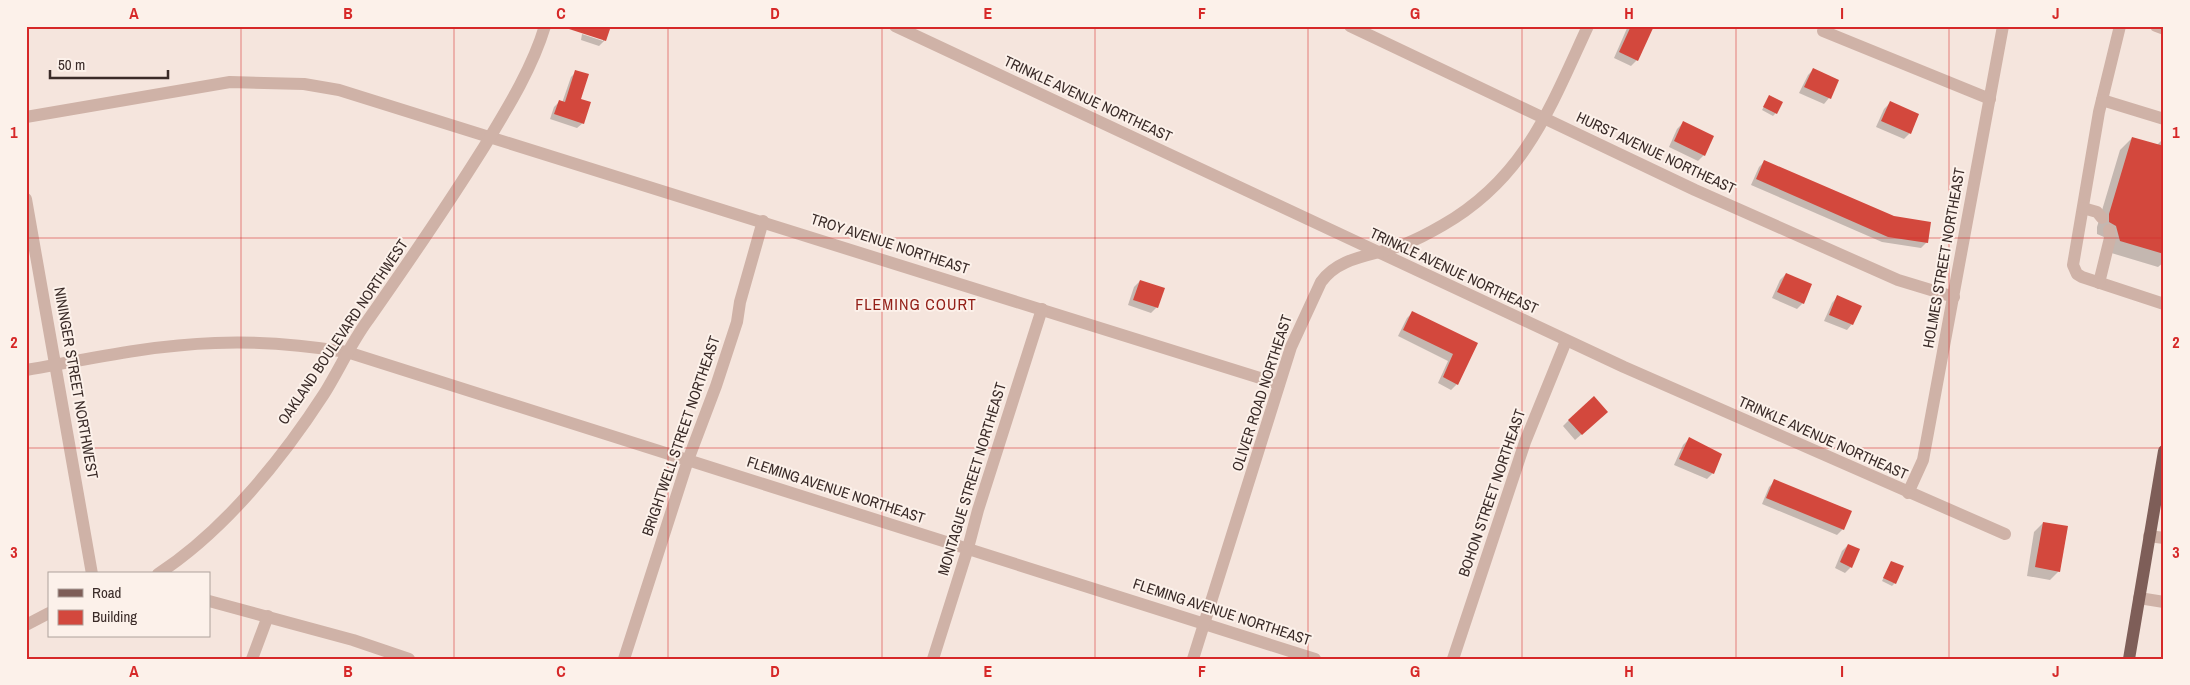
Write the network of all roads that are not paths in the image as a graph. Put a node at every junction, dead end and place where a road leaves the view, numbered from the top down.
1 (545, 26) edge
2 (896, 26) edge
3 (1350, 26) edge
4 (1588, 26) edge
5 (2003, 26) edge
6 (2120, 26) edge
7 (2156, 26) edge
8 (2164, 29) edge
9 (1824, 31) dead end
10 (1990, 99) junction
11 (2102, 100) junction
12 (26, 117) edge
13 (1545, 118) junction
14 (2164, 119) edge
15 (491, 136) junction
16 (26, 199) edge
17 (2083, 208) junction
18 (2102, 218) dead end
19 (763, 221) junction
20 (2108, 230) dead end
21 (1378, 253) junction
22 (2099, 283) junction
23 (1954, 297) junction
24 (2164, 304) edge
25 (1042, 309) junction
26 (1566, 341) junction
27 (347, 352) junction
28 (56, 365) junction
29 (26, 370) edge
30 (1279, 384) junction
31 (2164, 451) edge
32 (688, 460) junction
33 (1908, 493) junction
34 (2160, 494) edge
35 (2005, 534) dead end
36 (2149, 536) junction
37 (2164, 538) edge
38 (968, 548) junction
39 (92, 572) edge
40 (161, 572) edge
41 (2139, 598) junction
42 (210, 601) edge
43 (2164, 602) edge
44 (48, 612) edge
45 (48, 613) edge
46 (26, 616) edge
47 (268, 616) junction
48 (1203, 622) junction
49 (26, 624) edge
50 (252, 659) edge
51 (409, 659) edge
52 (624, 659) edge
53 (933, 659) edge
54 (1193, 659) edge
55 (1315, 659) edge
56 (1453, 659) edge
57 (2129, 659) edge

1 - 15 street, OAKLAND BOULEVARD NORTHWEST
2 - 21 street, TRINKLE AVENUE NORTHEAST
3 - 13 street, HURST AVENUE NORTHEAST
4 - 13 street, OLIVER ROAD NORTHEAST
5 - 10 street, HOLMES STREET NORTHEAST
6 - 11 street
7 - 8 street
9 - 10 street
10 - 23 street, HOLMES STREET NORTHEAST
11 - 14 street
11 - 17 street
12 - 15 street, TROY AVENUE NORTHEAST
13 - 21 street, OLIVER ROAD NORTHEAST
13 - 23 street, HURST AVENUE NORTHEAST
15 - 19 street, TROY AVENUE NORTHEAST
15 - 27 street, OAKLAND BOULEVARD NORTHWEST
16 - 28 street, NININGER STREET NORTHWEST
17 - 18 street
17 - 22 street
19 - 25 street, TROY AVENUE NORTHEAST
19 - 32 street, BRIGHTWELL STREET NORTHEAST
20 - 22 street
21 - 26 street, TRINKLE AVENUE NORTHEAST
21 - 30 street, OLIVER ROAD NORTHEAST
22 - 24 street
23 - 33 street, HOLMES STREET NORTHEAST
25 - 30 street, TROY AVENUE NORTHEAST
25 - 38 street, MONTAGUE STREET NORTHEAST
26 - 33 street, TRINKLE AVENUE NORTHEAST
26 - 56 street, BOHON STREET NORTHEAST
27 - 28 street, FLEMING AVENUE NORTHEAST
27 - 32 street, FLEMING AVENUE NORTHEAST
27 - 40 street, OAKLAND BOULEVARD NORTHWEST
28 - 29 street, FLEMING AVENUE NORTHEAST
28 - 39 street, NININGER STREET NORTHWEST
30 - 48 street, OLIVER ROAD NORTHEAST
31 - 34 main road
32 - 38 street, FLEMING AVENUE NORTHEAST
32 - 52 street, BRIGHTWELL STREET NORTHEAST
33 - 35 street, TRINKLE AVENUE NORTHEAST
34 - 36 main road
36 - 37 street
36 - 41 main road
38 - 48 street, FLEMING AVENUE NORTHEAST
38 - 53 street, MONTAGUE STREET NORTHEAST
41 - 43 street
41 - 57 main road
42 - 47 street
44 - 46 street
45 - 49 street
47 - 50 street
47 - 51 street
48 - 54 street, OLIVER ROAD NORTHEAST
48 - 55 street, FLEMING AVENUE NORTHEAST

